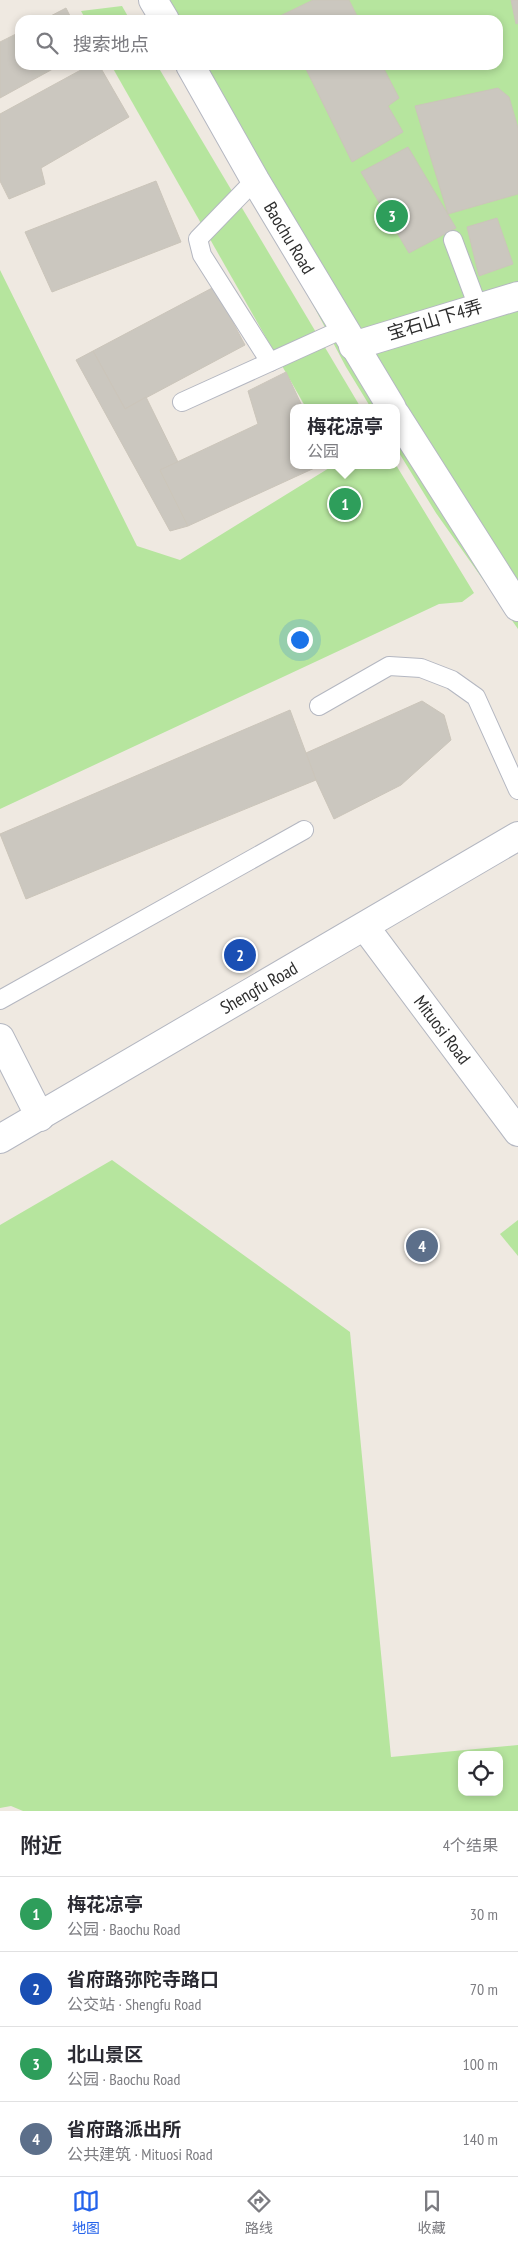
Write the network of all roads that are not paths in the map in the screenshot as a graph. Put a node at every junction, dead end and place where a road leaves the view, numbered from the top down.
1 (153, 0) edge
2 (161, 15) edge
3 (193, 70) edge
4 (255, 180) junction
5 (453, 240) dead end
6 (518, 296) edge
7 (478, 306) junction
8 (348, 338) junction
9 (270, 362) junction
10 (182, 402) dead end
11 (389, 404) edge
12 (400, 421) edge
13 (518, 607) edge
14 (319, 706) dead end
15 (518, 790) edge
16 (304, 830) dead end
17 (518, 836) edge
18 (365, 927) junction
19 (0, 1000) edge
20 (0, 1038) edge
21 (40, 1117) junction
22 (518, 1132) edge
23 (0, 1139) edge

1 - 2 street
3 - 4 street, Baochu Road
4 - 8 street, Baochu Road
4 - 9 lane
5 - 7 lane
6 - 7 street, 宝石山下4弄
7 - 8 street, 宝石山下4弄
8 - 9 lane
8 - 11 street, Baochu Road
9 - 10 lane
12 - 13 street
14 - 15 lane
16 - 19 lane
17 - 18 street, Shengfu Road
18 - 21 street, Shengfu Road
18 - 22 street, Mituosi Road
20 - 21 street
21 - 23 street, Shengfu Road

